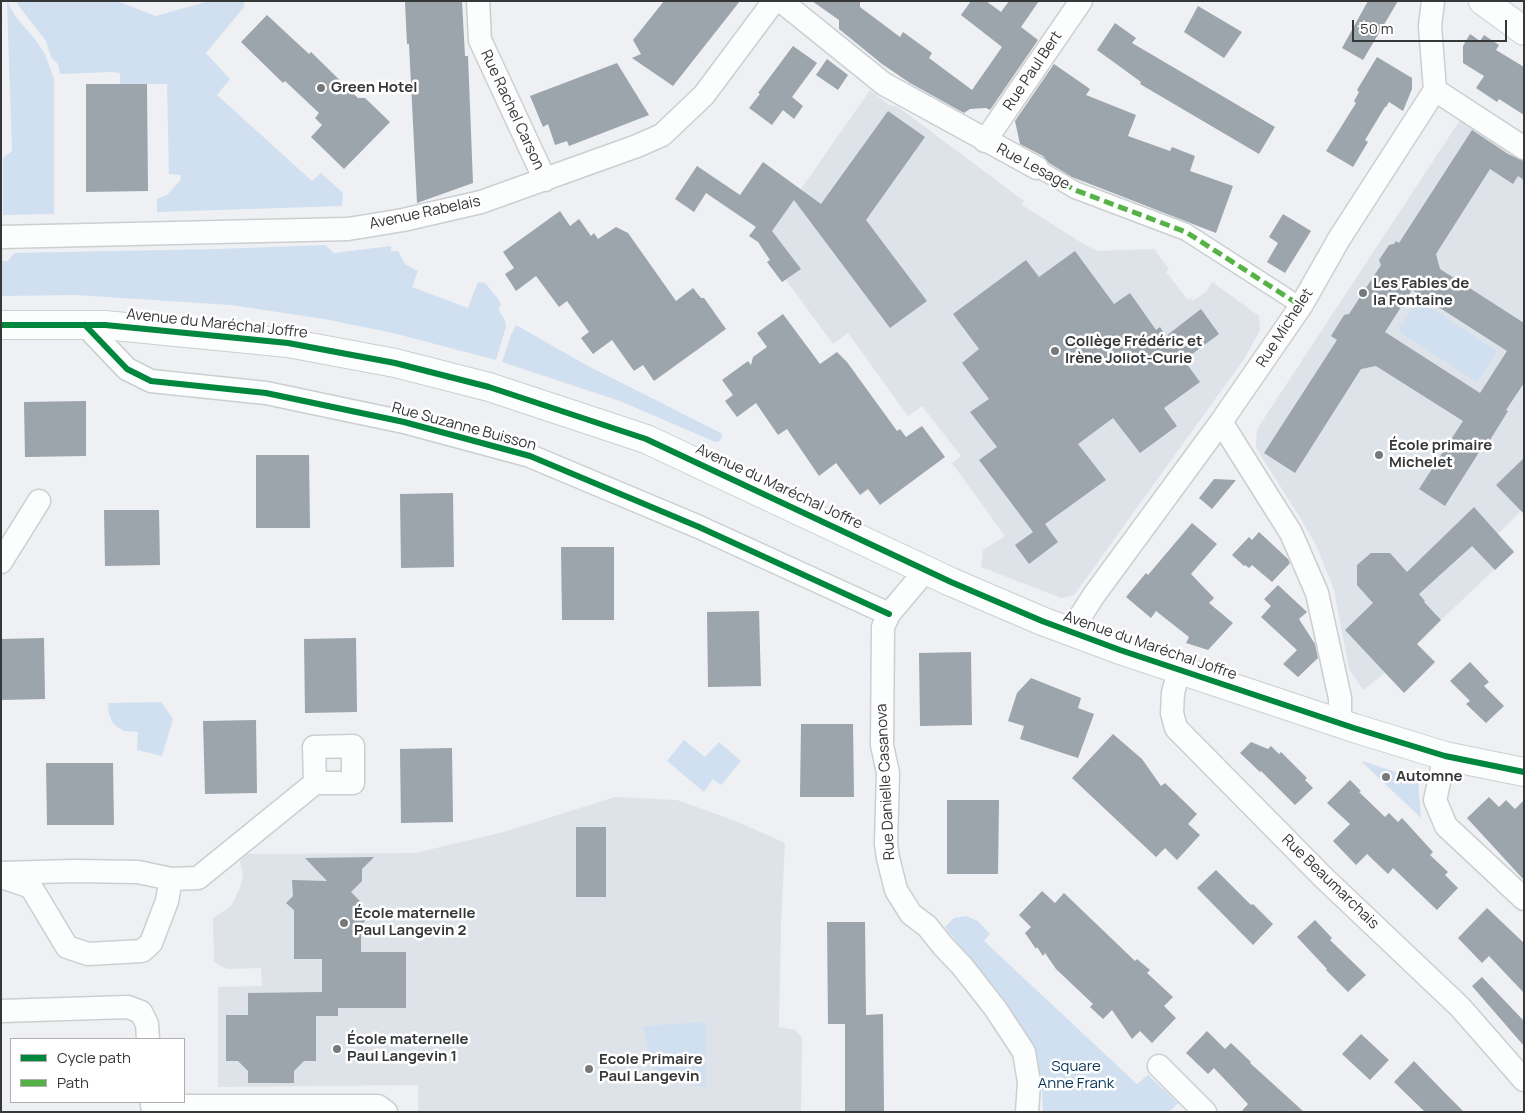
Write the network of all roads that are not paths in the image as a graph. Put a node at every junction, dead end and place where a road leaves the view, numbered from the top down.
1 (478, 1) edge
2 (774, 1) edge
3 (780, 1) edge
4 (1081, 1) edge
5 (1433, 1) edge
6 (1483, 1) edge
7 (1524, 31) edge
8 (1435, 90) junction
9 (985, 141) junction
10 (1524, 148) edge
11 (1037, 168) joint
12 (545, 180) junction
13 (1, 238) edge
14 (1301, 306) junction
15 (1, 324) edge
16 (85, 324) junction
17 (1220, 422) junction
18 (39, 501) dead end
19 (1, 562) edge
20 (926, 570) junction
21 (889, 614) junction
22 (1071, 631) junction
23 (1179, 670) junction
24 (1340, 723) junction
25 (1445, 756) junction
26 (1524, 772) edge
27 (315, 783) dead end
28 (1, 875) edge
29 (171, 879) junction
30 (1524, 900) edge
31 (1, 1011) edge
32 (148, 1038) edge
33 (1159, 1066) dead end
34 (1524, 1080) edge
35 (152, 1103) edge
36 (386, 1112) edge
37 (1027, 1112) edge
38 (1204, 1112) edge

1 - 12 street, Rue Rachel Carson
2 - 12 street, Avenue Rabelais
3 - 9 street, Rue Lesage
4 - 9 street, Rue Paul Bert
5 - 8 street
6 - 7 main road
8 - 10 street
8 - 14 street, Rue Michelet
9 - 11 street, Rue Lesage
11 - 14 street, Rue Lesage
12 - 13 street, Avenue Rabelais
14 - 17 street, Rue Michelet
15 - 16 main road, Avenue du Maréchal Joffre
16 - 20 main road, Avenue du Maréchal Joffre
16 - 21 street, Rue Suzanne Buisson
17 - 22 street, Rue Michelet
17 - 24 street
18 - 19 street
20 - 21 street, Rue Danielle Casanova
20 - 22 main road, Avenue du Maréchal Joffre
21 - 37 street, Rue Danielle Casanova
22 - 23 main road, Avenue du Maréchal Joffre
23 - 24 main road, Avenue du Maréchal Joffre
23 - 34 street, Rue Beaumarchais
24 - 25 main road, Avenue du Maréchal Joffre
25 - 26 main road, Avenue du Maréchal Joffre
25 - 30 street
27 - 29 street
28 - 29 street
28 - 29 street
31 - 32 street
33 - 38 street
35 - 36 street

